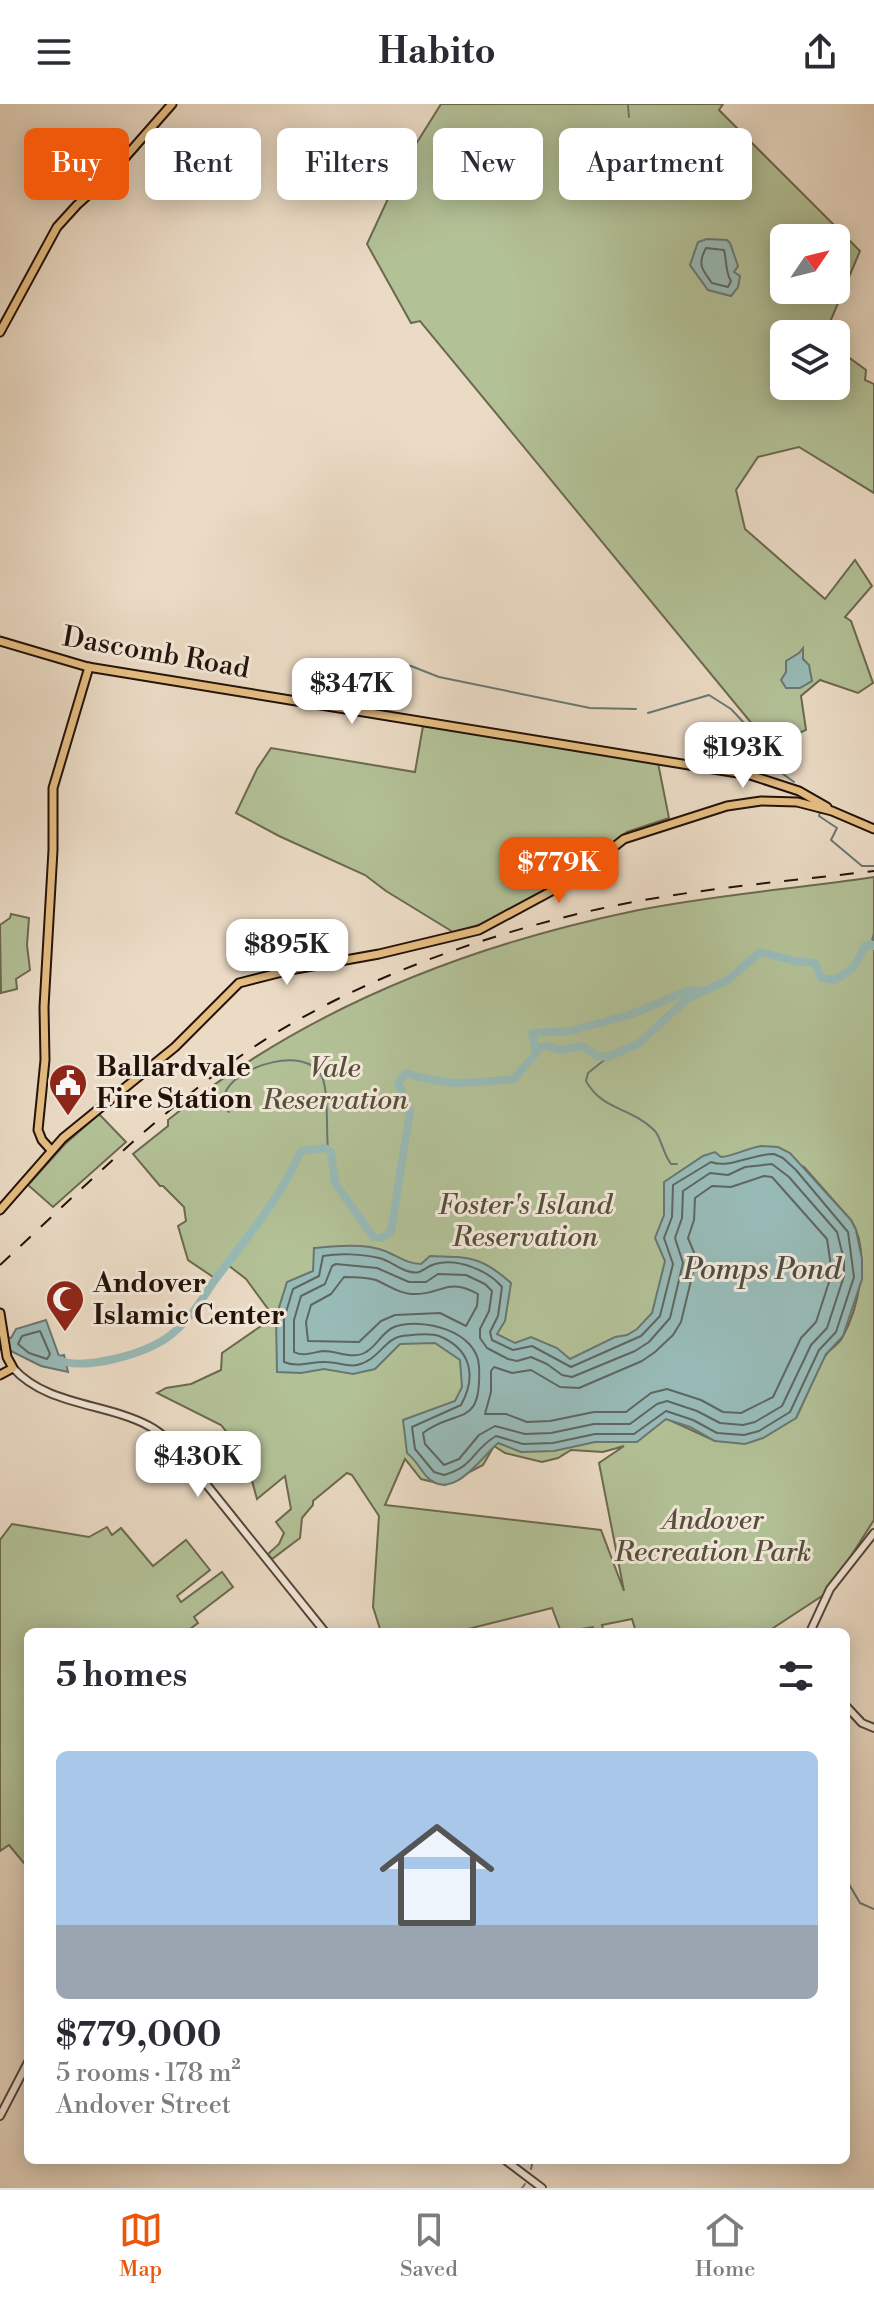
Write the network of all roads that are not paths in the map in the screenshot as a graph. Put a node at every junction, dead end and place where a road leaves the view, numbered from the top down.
1 (172, 104) edge
2 (0, 332) edge
3 (0, 641) edge
4 (89, 667) junction
5 (783, 785) junction
6 (780, 800) junction
7 (797, 802) junction
8 (832, 811) junction
9 (874, 829) edge
10 (51, 1150) junction
11 (0, 1210) edge
12 (0, 1313) edge
13 (13, 1368) junction
14 (0, 1375) edge
15 (874, 1533) edge
16 (322, 1628) edge
17 (812, 1628) edge
18 (850, 1710) edge
19 (874, 1728) edge
20 (24, 2070) edge
21 (0, 2116) edge
22 (510, 2164) edge
23 (542, 2188) edge

1 - 2 main road
3 - 4 main road, Dascomb Road
4 - 5 main road, Dascomb Road
4 - 10 main road
5 - 6 main road
5 - 7 main road
5 - 8 main road, Dascomb Road
6 - 7 main road
6 - 10 main road
7 - 8 main road
8 - 9 main road
10 - 11 main road
12 - 13 main road
13 - 14 main road
13 - 16 street
15 - 17 street
18 - 19 street
20 - 21 street
22 - 23 street

